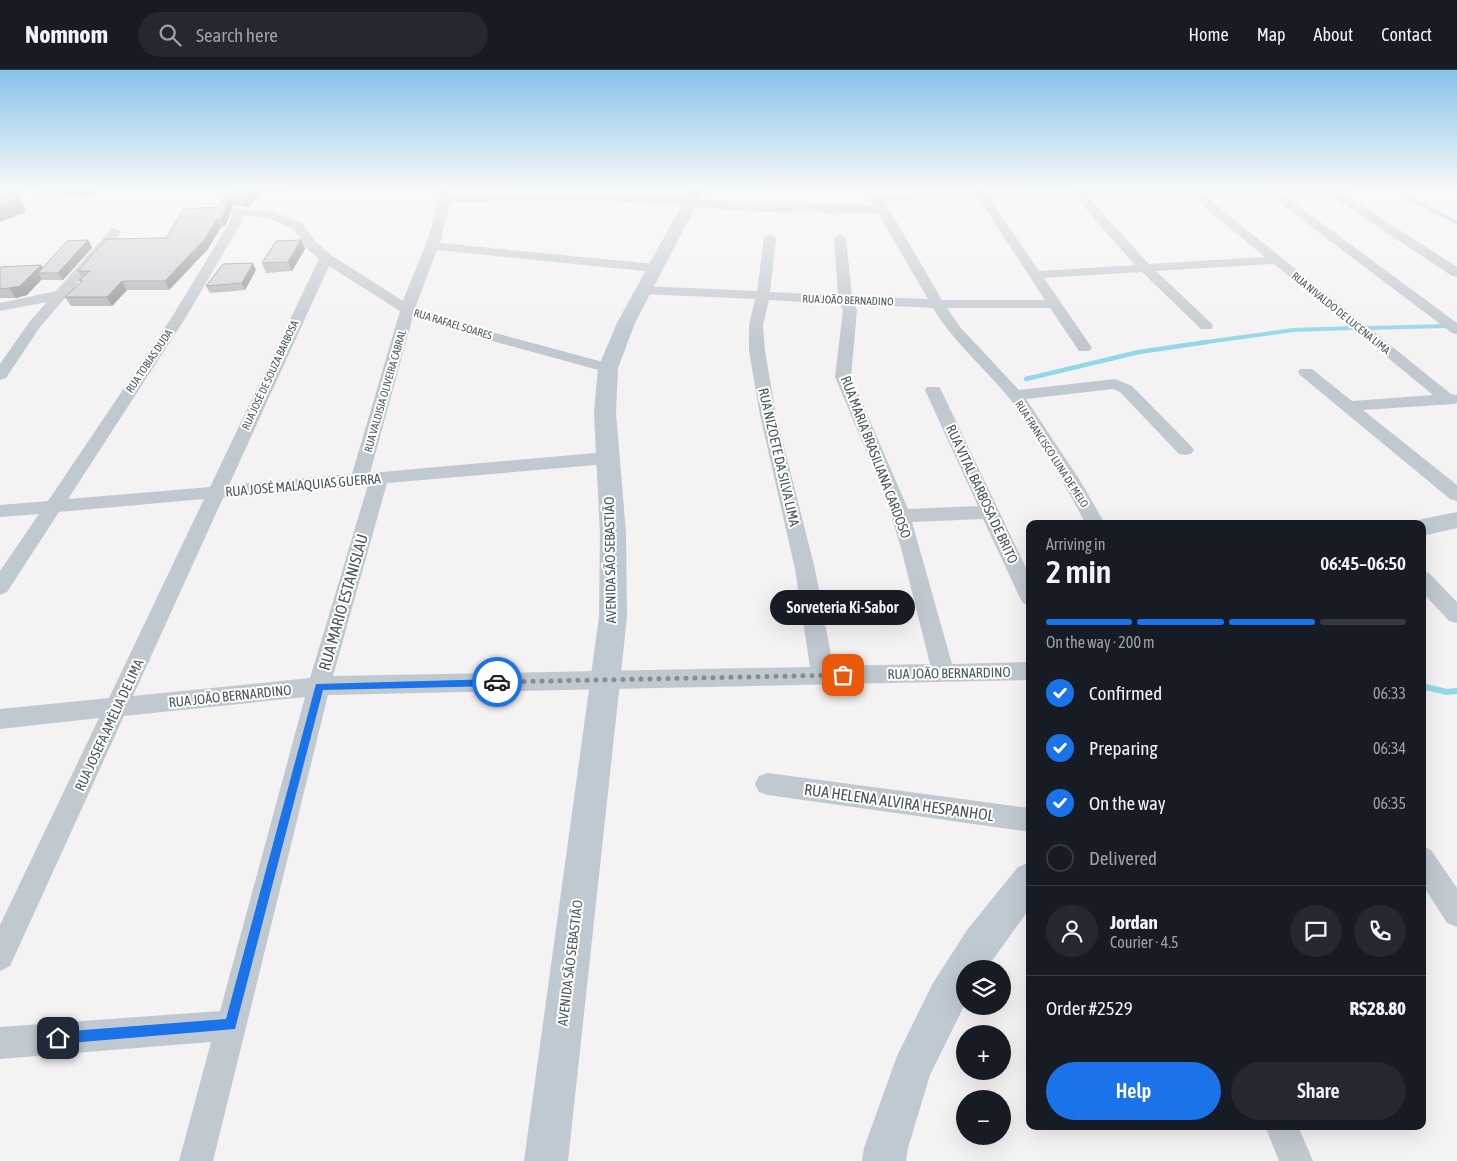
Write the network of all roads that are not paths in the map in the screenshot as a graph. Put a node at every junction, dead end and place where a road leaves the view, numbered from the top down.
1 (770, 238) dead end
2 (840, 238) dead end
3 (109, 239) edge
4 (225, 239) edge
5 (307, 239) edge
6 (434, 239) edge
7 (670, 239) edge
8 (901, 239) edge
9 (1011, 239) edge
10 (1119, 239) edge
11 (1250, 239) edge
12 (1336, 239) edge
13 (1405, 239) edge
14 (432, 246) junction
15 (326, 258) junction
16 (1275, 260) junction
17 (1144, 268) junction
18 (1457, 273) edge
19 (1035, 275) junction
20 (648, 279) junction
21 (60, 295) junction
22 (763, 296) junction
23 (845, 300) junction
24 (938, 304) junction
25 (1054, 304) junction
26 (0, 307) edge
27 (408, 310) junction
28 (1206, 326) dead end
29 (1457, 330) edge
30 (1084, 348) dead end
31 (608, 368) junction
32 (1306, 372) dead end
33 (0, 375) edge
34 (933, 390) dead end
35 (1014, 395) junction
36 (1452, 399) edge
37 (1347, 406) junction
38 (1185, 450) dead end
39 (607, 458) junction
40 (369, 479) junction
41 (214, 493) junction
42 (1457, 496) edge
43 (52, 507) junction
44 (0, 511) edge
45 (991, 512) junction
46 (901, 516) junction
47 (1094, 520) edge
48 (1457, 520) edge
49 (1426, 527) edge
50 (1426, 582) edge
51 (0, 587) edge
52 (1026, 589) edge
53 (1457, 616) edge
54 (1026, 671) edge
55 (943, 673) junction
56 (823, 676) junction
57 (605, 680) junction
58 (319, 686) junction
59 (118, 707) junction
60 (0, 719) edge
61 (768, 784) dead end
62 (1026, 819) edge
63 (1426, 865) edge
64 (1026, 884) edge
65 (1457, 913) edge
66 (0, 956) edge
67 (231, 1025) junction
68 (0, 1043) edge
69 (1283, 1130) edge
70 (196, 1161) edge
71 (546, 1161) edge
72 (884, 1161) edge
73 (1296, 1161) edge

1 - 22 street, RUA NIZOETE DA SILVA LIMA
2 - 23 street, RUA MARIA BRASILIANA CARDOSO
3 - 21 street
4 - 43 street, RUA TOBIAS DUDA
5 - 15 street, RUA RAFAEL SOARES
6 - 14 street, RUA VALDISIA OLIVEIRA CABRAL
7 - 20 main road, AVENIDA SÃO SEBASTIÃO
8 - 24 street, RUA FRANCISCO LUNA DE MELO
9 - 19 street
10 - 17 street
11 - 16 street, RUA NIVALDO DE LUCENA LIMA
12 - 29 street
13 - 18 street
14 - 20 street, RUA JOÃO BERNADINO
14 - 27 street, RUA VALDISIA OLIVEIRA CABRAL
15 - 27 street, RUA RAFAEL SOARES
15 - 41 street, RUA JOSÉ DE SOUZA BARBOSA
16 - 17 street
16 - 36 street, RUA NIVALDO DE LUCENA LIMA
17 - 19 street
17 - 28 street
19 - 25 street
20 - 22 street, RUA JOÃO BERNADINO
20 - 31 main road, AVENIDA SÃO SEBASTIÃO
21 - 26 street
21 - 33 street
22 - 23 street, RUA JOÃO BERNADINO
22 - 56 street, RUA NIZOETE DA SILVA LIMA
23 - 24 street, RUA JOÃO BERNADINO
23 - 46 street, RUA MARIA BRASILIANA CARDOSO
24 - 25 street, RUA JOÃO BERNADINO
24 - 35 street, RUA FRANCISCO LUNA DE MELO
25 - 30 street
27 - 31 street, RUA RAFAEL SOARES
27 - 40 street, RUA VALDISIA OLIVEIRA CABRAL
31 - 39 main road, AVENIDA SÃO SEBASTIÃO
32 - 37 street
34 - 45 street, RUA VITAL BARBOSA DE BRITO
35 - 38 street
35 - 47 street, RUA FRANCISCO LUNA DE MELO
36 - 37 street
37 - 42 street
39 - 40 street, RUA JOSÉ MALAQUIAS GUERRA
39 - 57 main road, AVENIDA SÃO SEBASTIÃO
40 - 41 street, RUA JOSÉ MALAQUIAS GUERRA
40 - 58 street, RUA MARIO ESTANISLAU
41 - 43 street, RUA JOSÉ MALAQUIAS GUERRA
41 - 59 street, RUA JOSEFA AMÉLIA DE LIMA
43 - 44 street, RUA JOSÉ MALAQUIAS GUERRA
43 - 51 street, RUA TOBIAS DUDA
45 - 46 street
45 - 52 street, RUA VITAL BARBOSA DE BRITO
46 - 55 street, RUA MARIA BRASILIANA CARDOSO
48 - 49 main road
50 - 53 street
54 - 55 street, RUA JOÃO BERNARDINO
55 - 56 street, RUA JOÃO BERNARDINO
56 - 57 street, RUA JOÃO BERNARDINO
57 - 58 street, RUA JOÃO BERNARDINO
57 - 71 main road, AVENIDA SÃO SEBASTIÃO
58 - 59 street, RUA JOÃO BERNARDINO
58 - 67 street, RUA MARIO ESTANISLAU
59 - 60 street, RUA JOÃO BERNARDINO
59 - 66 street, RUA JOSEFA AMÉLIA DE LIMA
61 - 62 street, RUA HELENA ALVIRA HESPANHOL
63 - 65 street
64 - 72 main road
67 - 68 street
67 - 70 street, RUA MARIO ESTANISLAU
69 - 73 street

